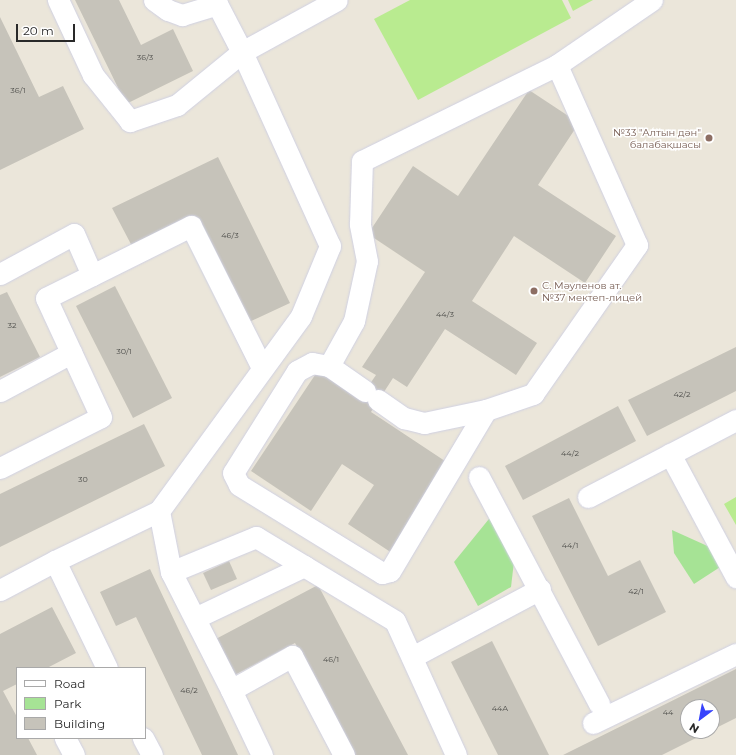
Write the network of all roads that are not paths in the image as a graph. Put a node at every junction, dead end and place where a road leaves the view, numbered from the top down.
1 (58, 0) edge
2 (154, 0) edge
3 (337, 0) edge
4 (652, 0) edge
5 (216, 2) edge
6 (242, 52) junction
7 (557, 65) junction
8 (0, 274) edge
9 (92, 275) junction
10 (71, 353) junction
11 (329, 366) junction
12 (262, 368) junction
13 (0, 391) edge
14 (486, 410) junction
15 (736, 420) edge
16 (670, 454) junction
17 (0, 468) edge
18 (479, 477) dead end
19 (588, 497) dead end
20 (159, 511) junction
21 (55, 561) junction
22 (304, 566) junction
23 (172, 572) junction
24 (736, 577) edge
25 (540, 589) junction
26 (0, 590) edge
27 (195, 618) junction
28 (736, 654) edge
29 (412, 657) junction
30 (107, 667) edge
31 (231, 690) junction
32 (66, 739) edge
33 (144, 739) edge
34 (74, 755) edge
35 (152, 755) edge
36 (262, 755) edge
37 (344, 755) edge
38 (456, 755) edge

1 - 6 street
2 - 5 street
3 - 6 street
4 - 7 street
5 - 6 street
6 - 12 street
7 - 11 street
7 - 14 street
8 - 9 street
9 - 10 street
9 - 12 street
10 - 13 street
10 - 17 street
11 - 14 street
11 - 14 street
12 - 20 street
15 - 16 street
16 - 19 street
16 - 24 street
18 - 25 street
20 - 21 street
20 - 23 street
21 - 26 street
21 - 30 street
22 - 23 street
22 - 27 street
22 - 29 street
23 - 27 street
25 - 28 street
25 - 29 street
27 - 31 street
29 - 38 street
31 - 36 street
31 - 37 street
32 - 34 street
33 - 35 street

